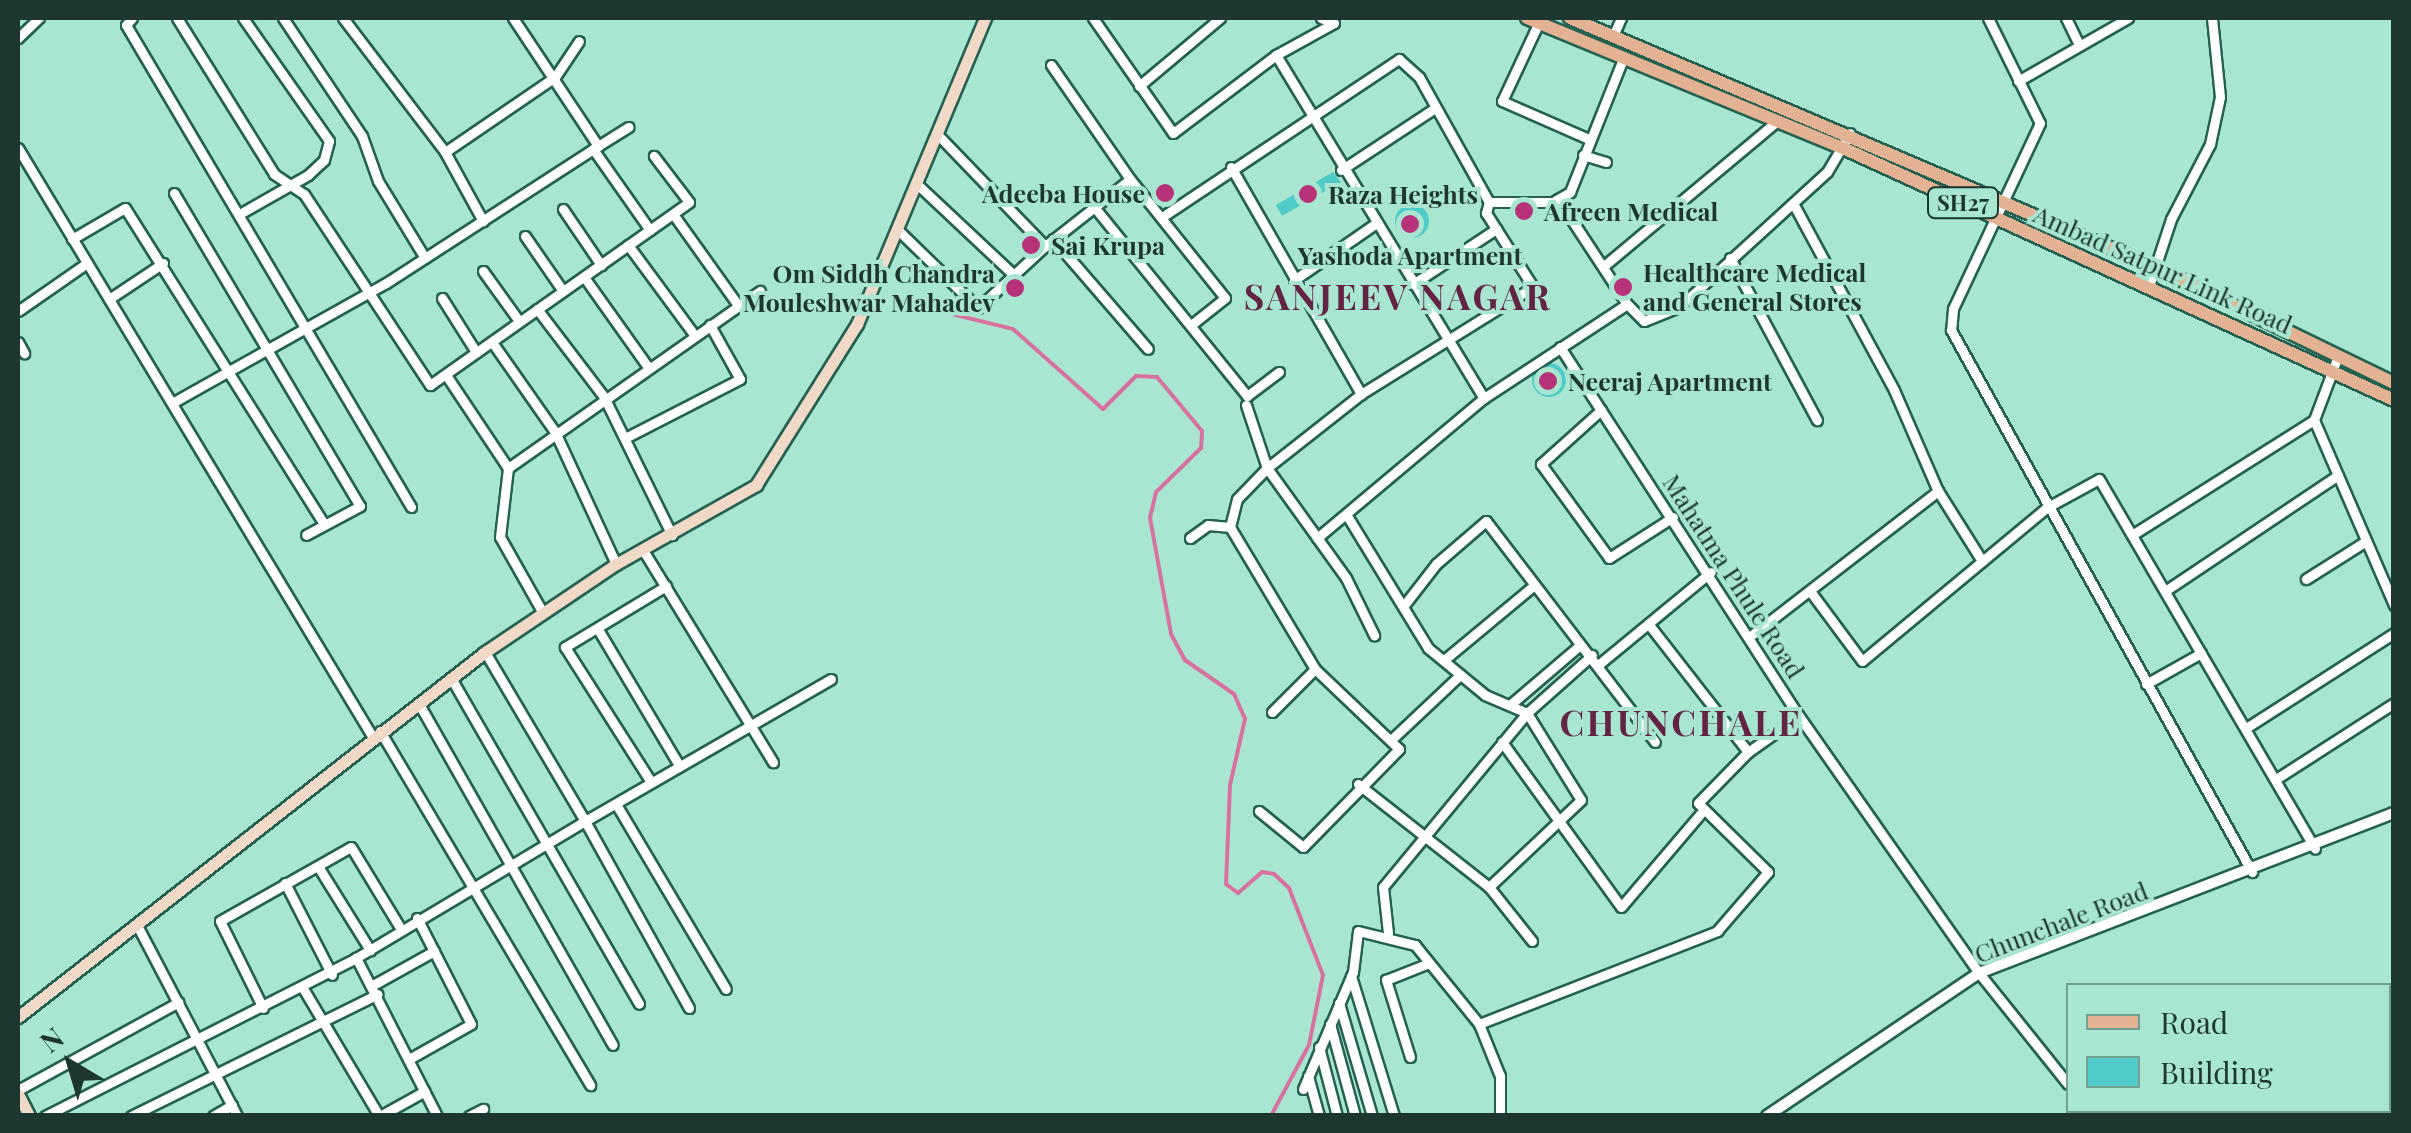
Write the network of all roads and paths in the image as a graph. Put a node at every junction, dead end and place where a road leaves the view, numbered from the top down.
1 (39, 18) edge
2 (132, 18) edge
3 (177, 18) edge
4 (243, 18) edge
5 (283, 18) edge
6 (343, 18) edge
7 (513, 18) edge
8 (985, 18) edge
9 (1094, 18) edge
10 (1220, 18) edge
11 (1321, 18) edge
12 (1570, 18) edge
13 (1622, 18) edge
14 (1988, 18) edge
15 (2066, 18) edge
16 (2128, 18) edge
17 (2212, 18) edge
18 (1533, 20) edge
19 (1613, 36) junction
20 (18, 38) edge
21 (580, 41) dead end
22 (2079, 44) junction
23 (1627, 48) junction
24 (1276, 55) junction
25 (1051, 65) dead end
26 (555, 77) junction
27 (2018, 81) junction
28 (1139, 86) junction
29 (1432, 110) junction
30 (1311, 113) junction
31 (1777, 121) junction
32 (628, 127) dead end
33 (1850, 133) junction
34 (938, 136) junction
35 (1589, 139) junction
36 (596, 147) junction
37 (18, 148) edge
38 (1844, 148) junction
39 (445, 152) junction
40 (1583, 154) junction
41 (654, 156) dead end
42 (1606, 162) dead end
43 (1231, 167) junction
44 (1342, 170) junction
45 (1130, 179) junction
46 (918, 185) junction
47 (290, 186) junction
48 (174, 193) dead end
49 (1558, 199) junction
50 (1489, 202) junction
51 (1794, 205) junction
52 (2006, 206) junction
53 (1095, 208) junction
54 (563, 209) dead end
55 (243, 212) junction
56 (673, 214) junction
57 (1162, 217) junction
58 (1999, 220) junction
59 (483, 221) junction
60 (1375, 224) junction
61 (1496, 229) junction
62 (650, 230) junction
63 (898, 230) junction
64 (525, 236) dead end
65 (72, 239) junction
66 (1049, 243) junction
67 (628, 244) junction
68 (425, 258) junction
69 (1730, 258) junction
70 (163, 262) junction
71 (87, 264) junction
72 (601, 265) junction
73 (1605, 266) junction
74 (2155, 267) junction
75 (483, 271) dead end
76 (1014, 275) junction
77 (584, 277) junction
78 (1294, 280) junction
79 (1413, 284) junction
80 (2149, 286) junction
81 (563, 291) junction
82 (760, 291) dead end
83 (367, 294) junction
84 (442, 298) dead end
85 (109, 299) junction
86 (1627, 304) junction
87 (738, 305) junction
88 (537, 308) junction
89 (18, 312) edge
90 (519, 321) junction
91 (306, 325) junction
92 (710, 325) junction
93 (1191, 326) junction
94 (695, 336) junction
95 (1452, 340) junction
96 (18, 342) edge
97 (492, 342) junction
98 (268, 347) junction
99 (1560, 347) junction
100 (1148, 349) dead end
101 (476, 352) junction
102 (24, 353) dead end
103 (2338, 356) junction
104 (648, 368) junction
105 (228, 370) junction
106 (2332, 370) junction
107 (1279, 372) dead end
108 (446, 375) junction
109 (2394, 382) edge
110 (1361, 394) junction
111 (604, 397) junction
112 (1484, 398) junction
113 (2394, 400) edge
114 (172, 403) junction
115 (1246, 405) dead end
116 (1601, 410) junction
117 (1818, 420) dead end
118 (2314, 420) junction
119 (555, 432) junction
120 (627, 437) junction
121 (508, 468) junction
122 (1266, 468) junction
123 (2338, 475) junction
124 (1938, 491) junction
125 (411, 507) dead end
126 (2046, 508) junction
127 (1346, 514) junction
128 (1673, 517) junction
129 (324, 524) junction
130 (1230, 526) junction
131 (306, 535) dead end
132 (672, 535) junction
133 (2132, 535) junction
134 (1190, 538) dead end
135 (1317, 538) junction
136 (2366, 541) junction
137 (643, 550) junction
138 (1982, 561) junction
139 (616, 564) junction
140 (1712, 572) junction
141 (2306, 580) dead end
142 (666, 586) junction
143 (1533, 586) junction
144 (1810, 590) junction
145 (2165, 591) junction
146 (2392, 599) edge
147 (1405, 604) junction
148 (543, 613) junction
149 (1650, 626) junction
150 (599, 630) junction
151 (2394, 633) edge
152 (1753, 634) junction
153 (1374, 635) dead end
154 (1580, 645) junction
155 (485, 652) junction
156 (2201, 653) junction
157 (1444, 660) junction
158 (1595, 660) junction
159 (1315, 669) junction
160 (1460, 675) junction
161 (451, 678) junction
162 (831, 679) dead end
163 (2146, 684) junction
164 (419, 704) junction
165 (1511, 704) junction
166 (2394, 704) edge
167 (1272, 712) dead end
168 (1527, 713) junction
169 (1799, 716) junction
170 (750, 722) junction
171 (2246, 728) junction
172 (376, 734) junction
173 (1391, 740) junction
174 (1502, 742) junction
175 (1654, 742) dead end
176 (1748, 752) junction
177 (773, 762) dead end
178 (679, 764) junction
179 (2276, 779) junction
180 (651, 782) junction
181 (1358, 784) junction
182 (616, 804) junction
183 (1259, 811) dead end
184 (1701, 813) junction
185 (2394, 813) edge
186 (585, 821) junction
187 (1562, 824) junction
188 (1423, 838) junction
189 (550, 842) junction
190 (2315, 848) junction
191 (512, 865) junction
192 (319, 868) junction
193 (2252, 872) junction
194 (285, 883) junction
195 (1489, 886) junction
196 (468, 890) junction
197 (417, 918) junction
198 (399, 926) junction
199 (140, 929) junction
200 (1388, 934) junction
201 (1532, 942) dead end
202 (370, 950) junction
203 (434, 952) junction
204 (356, 958) junction
205 (1429, 963) junction
206 (1980, 973) junction
207 (332, 975) junction
208 (1351, 976) junction
209 (376, 989) junction
210 (304, 990) junction
211 (726, 990) dead end
212 (179, 1002) junction
213 (1339, 1002) junction
214 (639, 1004) dead end
215 (263, 1008) junction
216 (689, 1008) dead end
217 (18, 1017) edge
218 (322, 1022) junction
219 (1330, 1024) junction
220 (1479, 1024) junction
221 (195, 1035) junction
222 (614, 1045) dead end
223 (1319, 1047) junction
224 (1410, 1057) dead end
225 (409, 1059) junction
226 (216, 1074) junction
227 (1308, 1076) junction
228 (2066, 1081) edge
229 (590, 1086) dead end
230 (1303, 1089) dead end
231 (425, 1091) junction
232 (18, 1092) edge
233 (483, 1109) dead end
234 (234, 1110) edge
235 (1772, 1114) edge
236 (29, 1116) edge
237 (44, 1116) edge
238 (131, 1116) edge
239 (212, 1116) edge
240 (380, 1116) edge
241 (437, 1116) edge
242 (469, 1116) edge
243 (1320, 1116) edge
244 (1338, 1116) edge
245 (1355, 1116) edge
246 (1372, 1116) edge
247 (1394, 1116) edge
248 (1500, 1116) edge

1 - 20 street
2 - 55 street
3 - 47 street
4 - 47 street
5 - 68 street
6 - 39 street
7 - 26 street
8 - 34 main road
9 - 28 street
10 - 28 street
11 - 24 street
12 - 19 main road, Ambad Satpur Link Road
13 - 19 street
14 - 27 street
15 - 22 street
16 - 22 street
17 - 74 street
18 - 23 main road, Ambad Satpur Link Road / SH27
18 - 35 street
19 - 23 main road, Ambad Satpur Link Road
21 - 26 street
22 - 27 street
23 - 31 main road, Ambad Satpur Link Road / SH27
23 - 33 main road, Ambad Satpur Link Road
23 - 35 street
24 - 28 street
24 - 30 street
25 - 45 street
26 - 36 street
26 - 39 street
27 - 52 street
29 - 30 street
29 - 44 street
29 - 50 street
30 - 43 street
30 - 44 street
31 - 38 main road, Ambad Satpur Link Road / SH27
31 - 73 street
32 - 36 street
33 - 38 street
33 - 52 main road, Ambad Satpur Link Road
34 - 46 main road
34 - 66 street
35 - 40 street
36 - 59 street
36 - 62 street
37 - 65 street
38 - 51 street
38 - 58 main road, Ambad Satpur Link Road / SH27
39 - 59 street
40 - 42 street
40 - 49 street
41 - 56 street
43 - 57 street
43 - 78 street
44 - 60 street
45 - 53 street
45 - 57 street
46 - 63 main road
46 - 76 street
47 - 55 street
47 - 83 street
48 - 98 street
49 - 50 street
49 - 73 street
50 - 61 street
51 - 69 street
51 - 124 street
52 - 58 street
52 - 74 main road, Ambad Satpur Link Road
53 - 66 street
53 - 93 street
54 - 72 street
55 - 91 street
56 - 62 street
56 - 87 street
57 - 93 street
58 - 80 main road, Ambad Satpur Link Road / SH27
58 - 126 street
59 - 68 street
60 - 78 street
60 - 79 street
61 - 79 street
61 - 95 street
62 - 67 street
63 - 76 street
63 - 132 main road
64 - 81 street
65 - 70 street
65 - 71 street
66 - 76 street
66 - 100 street
67 - 72 street
67 - 94 street
68 - 83 street
69 - 86 street
69 - 117 street
70 - 85 street
70 - 105 street
71 - 85 street
71 - 89 street
72 - 77 street
73 - 86 street
74 - 80 street
74 - 103 main road, Ambad Satpur Link Road
75 - 90 street
77 - 81 street
77 - 104 street
78 - 110 street
79 - 95 street
80 - 106 main road, Ambad Satpur Link Road / SH27
81 - 88 street
82 - 87 street
83 - 91 street
83 - 108 street
84 - 101 street
85 - 114 street
86 - 99 street
87 - 92 street
88 - 90 street
88 - 111 street
90 - 97 street
91 - 98 street
91 - 125 street
92 - 94 street
92 - 120 street
93 - 107 street
94 - 104 street
95 - 110 street
95 - 112 street
96 - 102 street
97 - 101 street
97 - 119 street
98 - 105 street
98 - 129 street
99 - 112 street
99 - 116 street, Mahatma Phule Road
101 - 108 street
103 - 106 street
103 - 109 main road, Ambad Satpur Link Road
104 - 111 street
105 - 114 street
105 - 129 street
106 - 113 main road, Ambad Satpur Link Road / SH27
106 - 118 street
108 - 121 street
110 - 122 street
111 - 119 street
111 - 120 street
112 - 127 street
114 - 172 street
115 - 122 street
116 - 128 street, Mahatma Phule Road
116 - 128 street
118 - 123 street
118 - 133 street
119 - 121 street
119 - 139 street
120 - 132 street
121 - 148 street
122 - 130 street
122 - 135 street
123 - 136 street
123 - 145 street
124 - 138 street
124 - 144 street
126 - 133 street
126 - 138 street
126 - 163 street
127 - 135 street
127 - 147 street
128 - 140 street, Mahatma Phule Road
129 - 131 street
130 - 134 street
130 - 159 street
132 - 137 main road
133 - 145 street
135 - 153 street
136 - 141 street
136 - 146 street
137 - 139 main road
137 - 142 street
138 - 144 street
139 - 148 main road
140 - 149 street
140 - 152 street, Mahatma Phule Road
142 - 150 street
142 - 170 street
143 - 147 street
143 - 154 street
143 - 157 street
144 - 152 street
145 - 156 street
147 - 157 street
148 - 155 main road
149 - 158 street
149 - 176 street
150 - 178 street
150 - 180 street
151 - 171 street
152 - 169 street, Mahatma Phule Road
154 - 158 street
154 - 165 street
155 - 161 main road
155 - 186 street
156 - 163 street
156 - 171 street
157 - 160 street
158 - 168 street
158 - 175 street
159 - 167 street
159 - 173 street
160 - 165 street
160 - 173 street
161 - 164 main road
161 - 189 street
162 - 170 street
163 - 193 street
164 - 172 main road
164 - 191 street
165 - 168 street
166 - 179 street
168 - 174 street
168 - 187 street
169 - 176 street
169 - 206 street, Mahatma Phule Road
170 - 177 street
170 - 178 street
171 - 179 street
172 - 196 street
172 - 199 main road
173 - 181 street
174 - 187 street
174 - 188 street
176 - 184 street
178 - 180 street
179 - 190 street
180 - 182 street
181 - 183 street
181 - 188 street
182 - 186 street
182 - 211 street
184 - 187 street
184 - 220 street
185 - 190 street, Chunchale Road
186 - 189 street
186 - 216 street
187 - 195 street
188 - 195 street
188 - 200 street
189 - 191 street
189 - 214 street
190 - 193 street, Chunchale Road
191 - 196 street
191 - 222 street
192 - 194 street
192 - 198 street
192 - 202 street
193 - 206 street, Chunchale Road
194 - 207 street
194 - 215 street
195 - 201 street
196 - 197 street
196 - 229 street
197 - 198 street
197 - 203 street
198 - 202 street
199 - 212 street
199 - 217 main road
200 - 205 street
200 - 208 street
202 - 204 street
203 - 209 street
203 - 225 street
204 - 207 street
204 - 209 street
205 - 220 street
205 - 224 street
206 - 228 street, Mahatma Phule Road
206 - 235 street, Chunchale Road
207 - 210 street
208 - 213 street
208 - 247 street
209 - 218 street
209 - 225 street
210 - 215 street
210 - 218 street
212 - 221 street
212 - 232 street
213 - 219 street
213 - 246 street
215 - 221 street
218 - 226 street
218 - 240 street
219 - 223 street
219 - 245 street
220 - 248 street
221 - 226 street
221 - 237 street
223 - 227 street
223 - 244 street
225 - 231 street
226 - 234 street
226 - 238 street
227 - 230 street
227 - 243 street
231 - 240 street
231 - 241 street
232 - 236 main road
233 - 242 street
234 - 239 street

